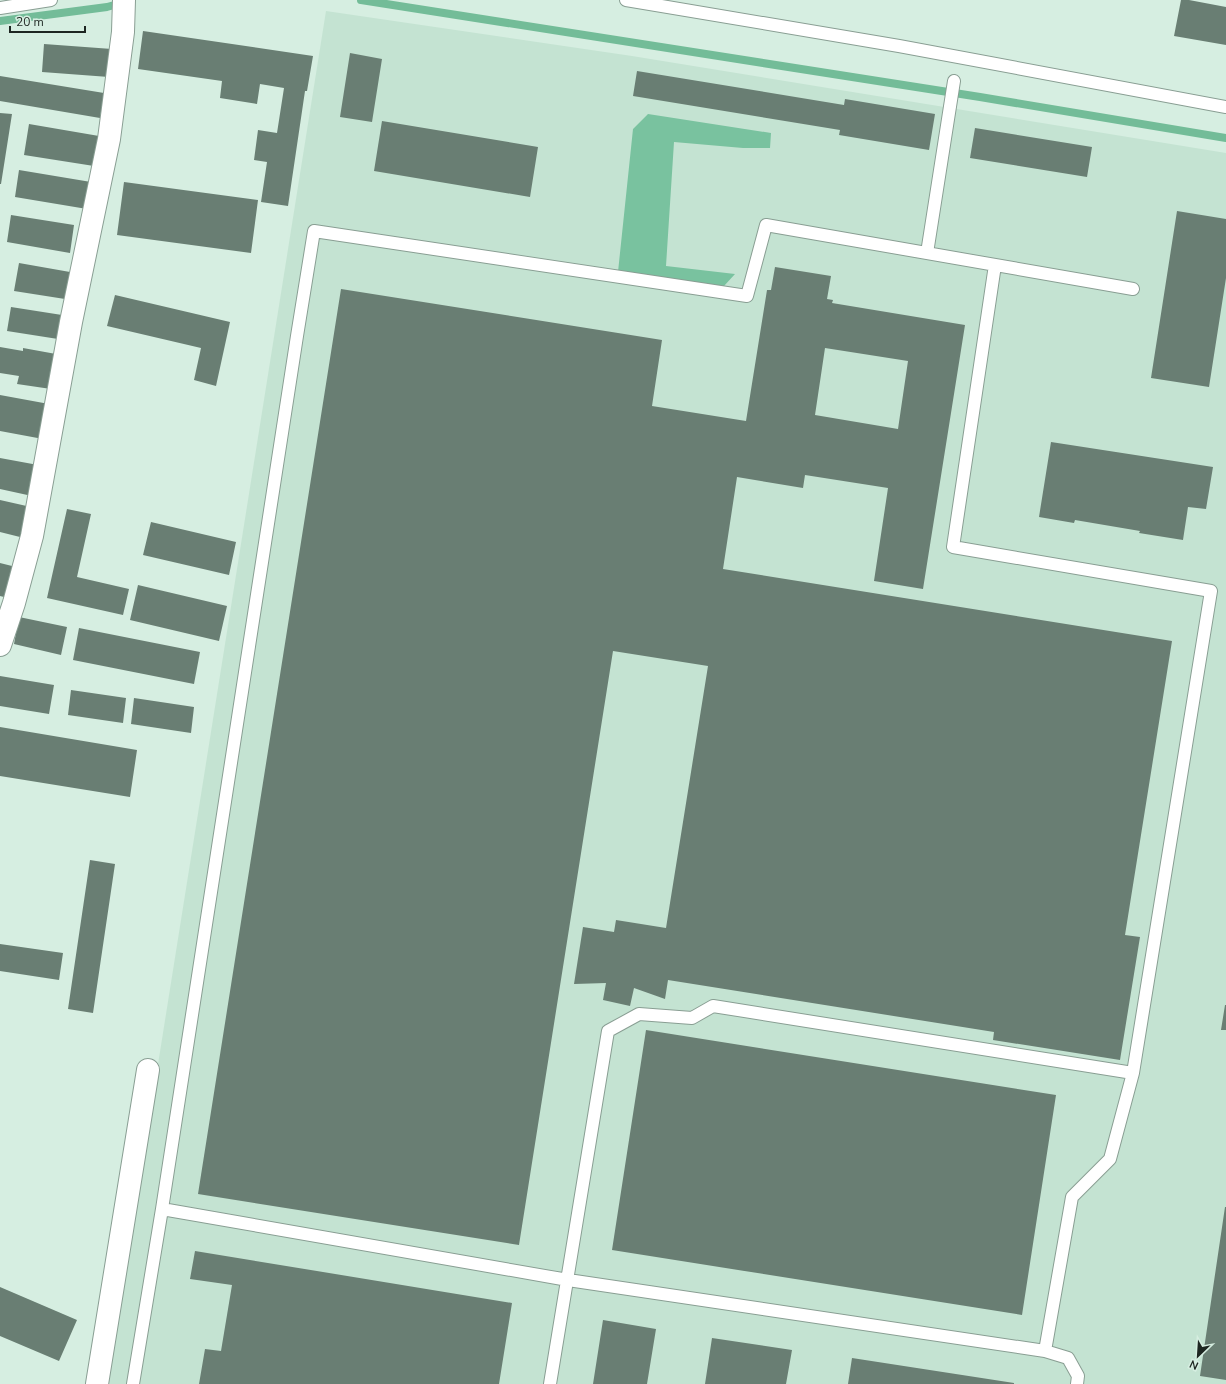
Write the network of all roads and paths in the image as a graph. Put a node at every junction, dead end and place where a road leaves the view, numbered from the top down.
1 (51, 0) edge
2 (124, 0) edge
3 (626, 0) edge
4 (0, 8) edge
5 (954, 81) dead end
6 (1226, 107) edge
7 (927, 253) junction
8 (996, 265) junction
9 (1133, 289) dead end
10 (0, 645) edge
11 (148, 1070) dead end
12 (1133, 1073) junction
13 (162, 1209) junction
14 (568, 1280) junction
15 (1045, 1351) junction
16 (97, 1384) edge
17 (133, 1384) edge
18 (550, 1384) edge
19 (1077, 1384) edge

1 - 4 lane
2 - 10 street
3 - 6 lane
5 - 7 lane
7 - 8 lane
7 - 13 lane
8 - 9 lane
8 - 12 lane
11 - 16 street
12 - 14 lane
12 - 15 lane
13 - 14 lane
13 - 17 lane
14 - 15 lane
14 - 18 lane
15 - 19 lane

